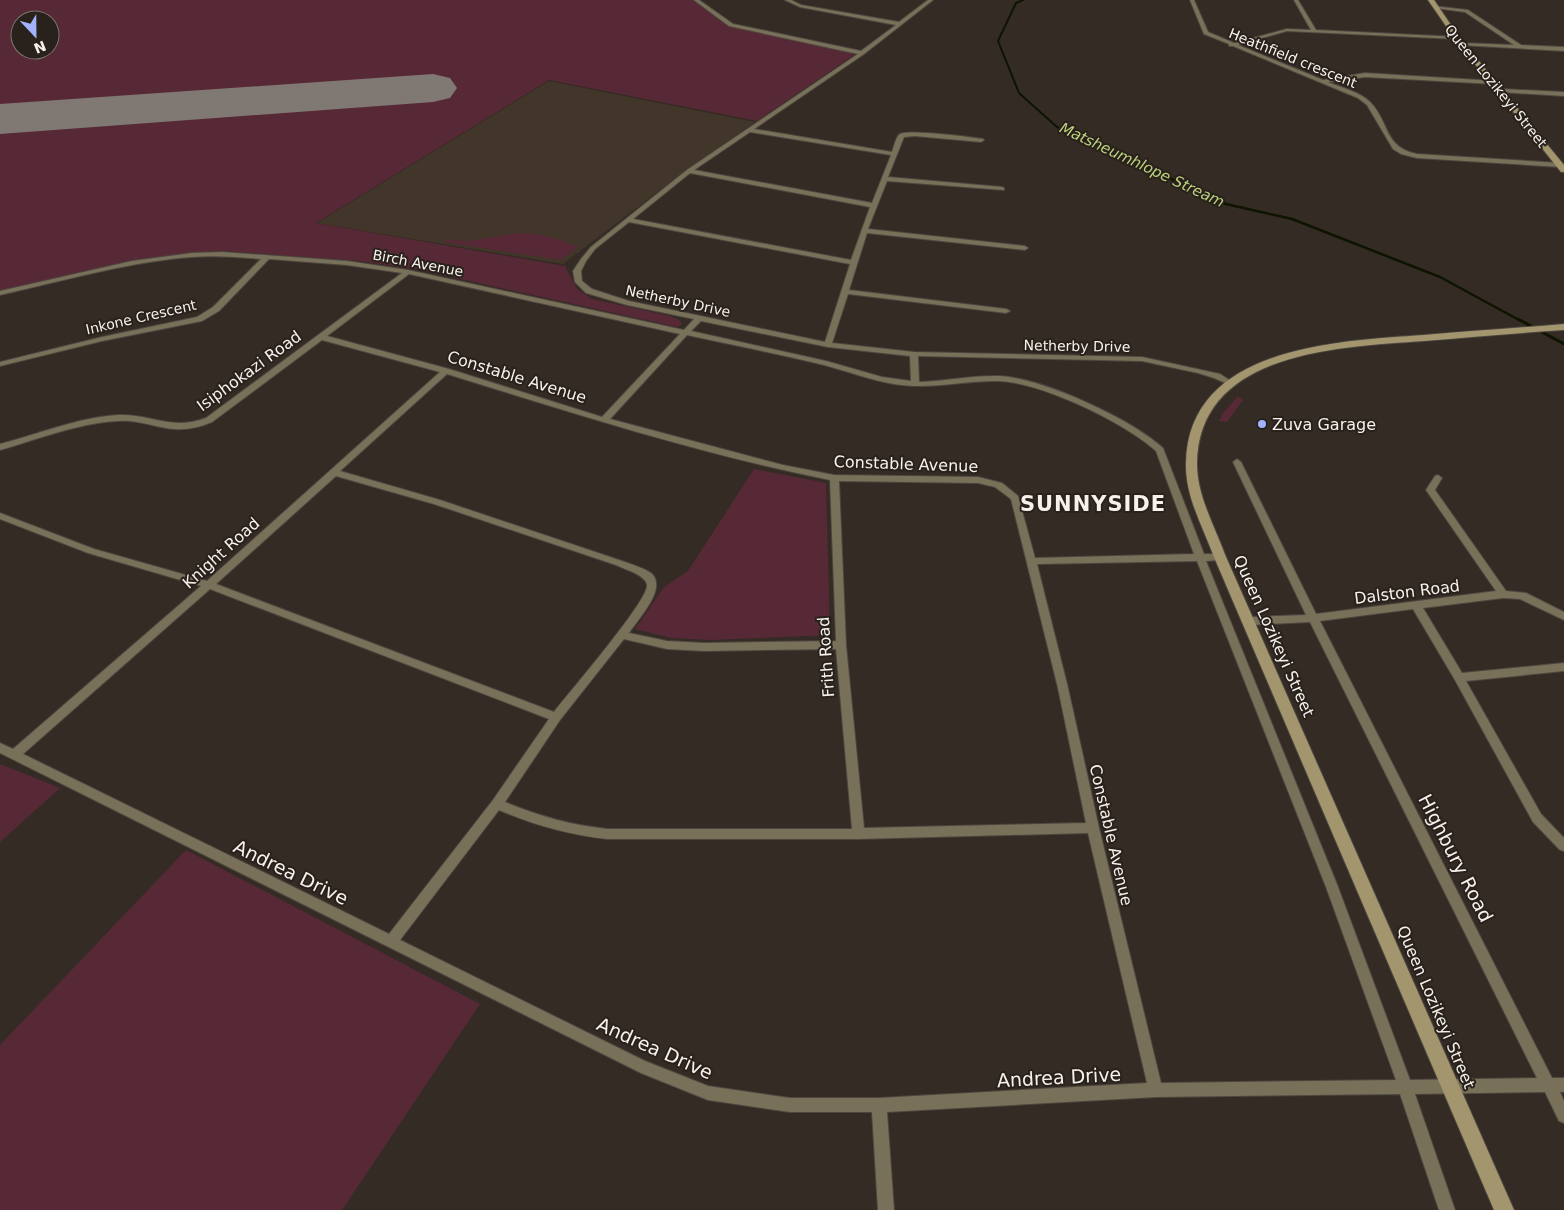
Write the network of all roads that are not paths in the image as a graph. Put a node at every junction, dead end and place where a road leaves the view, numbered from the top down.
1 (696, 0) edge
2 (787, 0) edge
3 (931, 0) edge
4 (1192, 0) edge
5 (1296, 0) edge
6 (1433, 3) edge
7 (900, 24) junction
8 (1314, 31) junction
9 (1457, 38) junction
10 (1462, 44) junction
11 (1231, 45) junction
12 (1521, 47) junction
13 (1564, 49) edge
14 (862, 53) junction
15 (1324, 81) junction
16 (1494, 82) junction
17 (1502, 91) junction
18 (1564, 94) edge
19 (749, 130) junction
20 (981, 140) dead end
21 (895, 154) junction
22 (1562, 167) edge
23 (689, 172) junction
24 (886, 179) junction
25 (1002, 189) dead end
26 (874, 206) junction
27 (628, 220) junction
28 (864, 232) junction
29 (1025, 248) dead end
30 (267, 257) junction
31 (854, 263) junction
32 (408, 272) junction
33 (846, 292) junction
34 (0, 293) edge
35 (1006, 311) dead end
36 (698, 319) junction
37 (1561, 326) edge
38 (685, 333) junction
39 (321, 337) junction
40 (828, 345) junction
41 (914, 354) junction
42 (0, 364) edge
43 (446, 370) junction
44 (915, 384) junction
45 (1230, 384) junction
46 (604, 420) junction
47 (0, 447) edge
48 (1237, 462) dead end
49 (332, 472) junction
50 (834, 478) junction
51 (1438, 478) dead end
52 (0, 516) edge
53 (1198, 556) junction
54 (1220, 557) junction
55 (1032, 561) junction
56 (209, 585) junction
57 (1503, 594) junction
58 (1417, 606) junction
59 (1564, 616) edge
60 (1313, 618) junction
61 (1250, 621) junction
62 (622, 635) junction
63 (841, 645) junction
64 (1564, 667) edge
65 (1459, 677) junction
66 (556, 717) junction
67 (0, 748) edge
68 (14, 755) junction
69 (497, 804) junction
70 (1092, 828) junction
71 (858, 834) junction
72 (1564, 846) edge
73 (391, 942) junction
74 (1451, 1085) junction
75 (1557, 1085) edge
76 (1406, 1087) junction
77 (1156, 1090) junction
78 (879, 1105) junction
79 (1564, 1116) edge
80 (886, 1210) edge
81 (1447, 1210) edge
82 (1504, 1210) edge

1 - 14 street
2 - 7 street
3 - 7 street, Netherby Drive
4 - 11 street, Heathfield crescent
5 - 8 street
6 - 9 main road, Queen Lozikeyi Street
6 - 12 street
7 - 14 street, Netherby Drive
8 - 9 street
8 - 11 street
9 - 10 main road, Queen Lozikeyi Street
10 - 12 street
10 - 16 main road, Queen Lozikeyi Street
11 - 15 street, Heathfield crescent
12 - 13 street
14 - 19 street, Netherby Drive
15 - 16 street
15 - 22 street, Heathfield crescent
16 - 17 main road, Queen Lozikeyi Street
17 - 18 street
17 - 22 main road, Queen Lozikeyi Street
19 - 21 street
19 - 23 street, Netherby Drive
20 - 21 street
21 - 24 street
23 - 26 street
23 - 27 street, Netherby Drive
24 - 25 street
24 - 26 street
26 - 28 street
27 - 31 street
27 - 36 street, Netherby Drive
28 - 29 street
28 - 31 street
30 - 32 street, Birch Avenue
30 - 34 street, Birch Avenue
30 - 42 street, Inkone Crescent
31 - 33 street
32 - 38 street, Birch Avenue
32 - 39 street, Isiphokazi Road
33 - 35 street
33 - 40 street
36 - 38 street
36 - 40 street, Netherby Drive
37 - 45 main road, Queen Lozikeyi Street
38 - 44 street, Birch Avenue
38 - 46 street
39 - 43 street, Constable Avenue
39 - 47 street, Isiphokazi Road
40 - 41 street, Netherby Drive
41 - 44 street
41 - 45 street, Netherby Drive
43 - 46 street, Constable Avenue
43 - 49 street, Knight Road
44 - 53 street, Birch Avenue
45 - 54 main road, Queen Lozikeyi Street
46 - 50 street, Constable Avenue
48 - 60 street, Highbury Road
49 - 56 street, Knight Road
49 - 62 street
50 - 55 street, Constable Avenue
50 - 63 street, Frith Road
51 - 57 street
52 - 56 street
53 - 54 street
53 - 55 street
53 - 76 street, Birch Avenue
54 - 61 main road, Queen Lozikeyi Street
55 - 70 street, Constable Avenue
56 - 66 street
56 - 68 street, Knight Road
57 - 58 street, Dalston Road
57 - 59 street, Dalston Road
58 - 60 street, Dalston Road
58 - 65 street
60 - 61 street, Dalston Road
60 - 75 street, Highbury Road
61 - 74 main road, Queen Lozikeyi Street
62 - 63 street
62 - 66 street
63 - 71 street, Frith Road
64 - 65 street
65 - 72 street
66 - 69 street
67 - 68 street, Andrea Drive
68 - 73 street, Andrea Drive
69 - 71 street
69 - 73 street
70 - 71 street
70 - 77 street, Constable Avenue
73 - 78 street, Andrea Drive
74 - 75 street, Andrea Drive
74 - 76 street, Andrea Drive
74 - 82 main road, Queen Lozikeyi Street
75 - 79 street, Highbury Road
76 - 77 street, Andrea Drive
76 - 81 street, Birch Avenue
77 - 78 street, Andrea Drive
78 - 80 street

